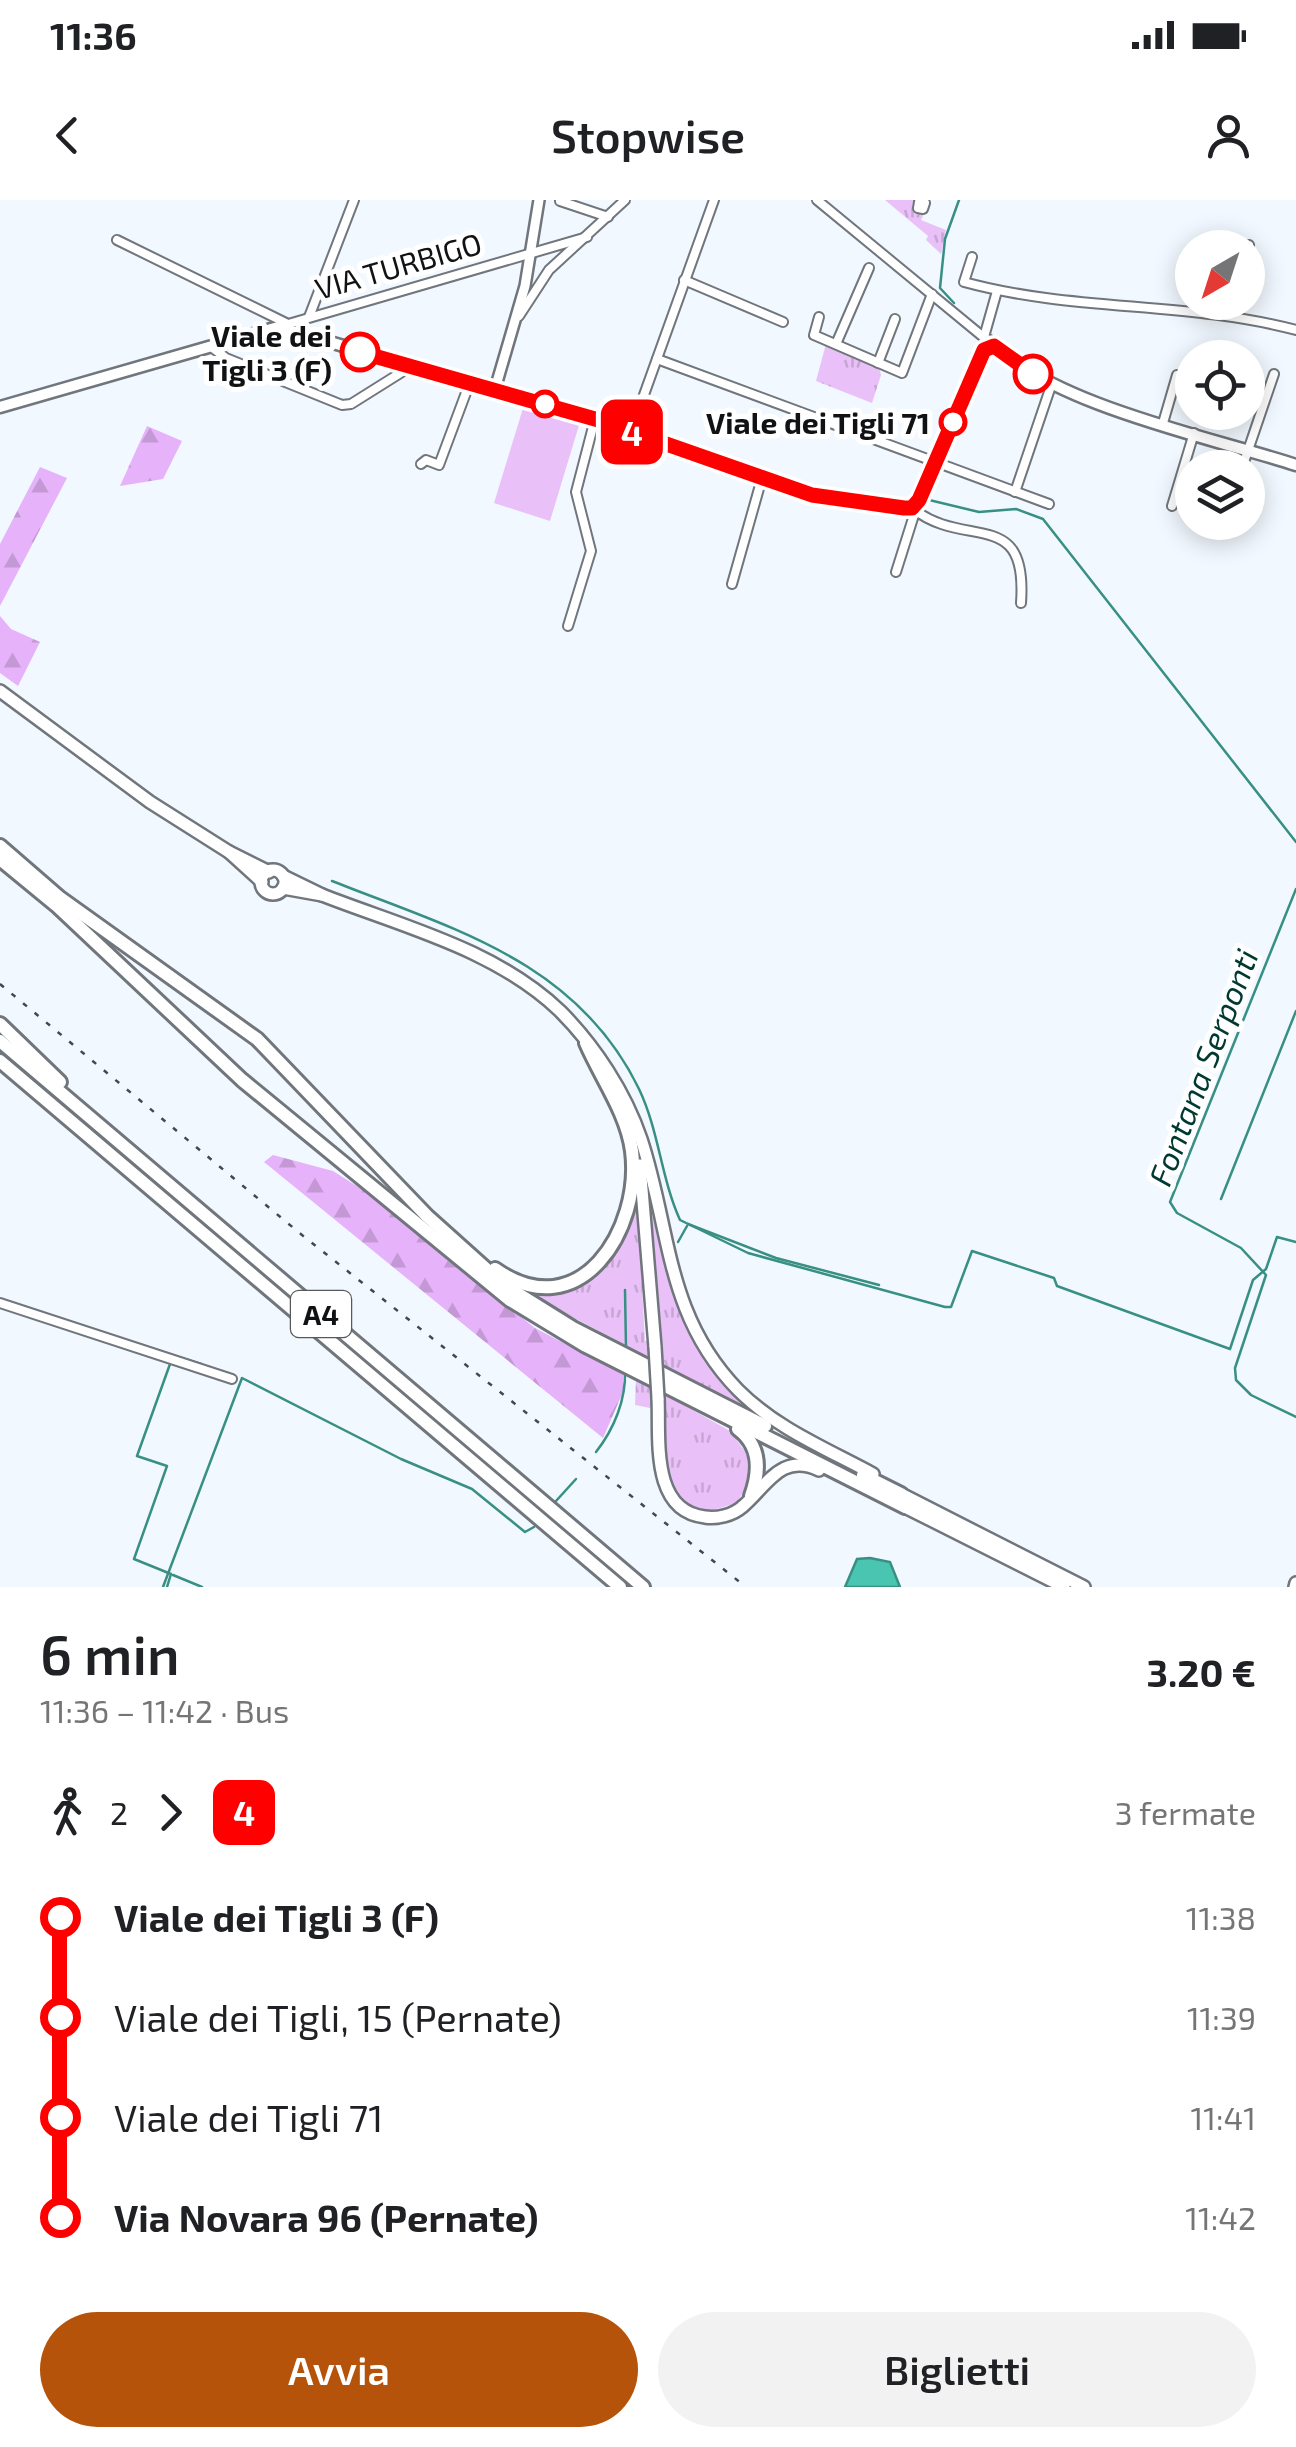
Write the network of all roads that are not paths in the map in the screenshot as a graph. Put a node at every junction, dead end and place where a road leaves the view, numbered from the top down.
1 (354, 200) edge
2 (540, 200) edge
3 (624, 200) edge
4 (714, 200) edge
5 (817, 200) edge
6 (560, 201) edge
7 (608, 217) junction
8 (587, 237) junction
9 (117, 240) dead end
10 (878, 250) junction
11 (531, 252) junction
12 (972, 256) dead end
13 (684, 280) junction
14 (530, 287) junction
15 (996, 291) junction
16 (932, 294) junction
17 (1175, 311) edge
18 (309, 317) junction
19 (819, 317) dead end
20 (894, 319) dead end
21 (1248, 320) edge
22 (783, 322) dead end
23 (282, 325) junction
24 (1296, 330) edge
25 (987, 343) junction
26 (836, 344) junction
27 (210, 346) junction
28 (657, 358) junction
29 (878, 363) junction
30 (406, 364) junction
31 (1274, 374) dead end
32 (470, 382) junction
33 (1052, 384) junction
34 (1175, 385) edge
35 (495, 389) junction
36 (0, 407) edge
37 (595, 419) junction
38 (1164, 423) junction
39 (631, 431) junction
40 (1194, 433) junction
41 (1247, 450) joint
42 (1265, 456) edge
43 (936, 462) junction
44 (421, 464) dead end
45 (1296, 465) edge
46 (762, 478) junction
47 (1015, 492) junction
48 (1049, 504) dead end
49 (1172, 506) dead end
50 (912, 508) junction
51 (896, 572) dead end
52 (732, 584) dead end
53 (1022, 604) dead end
54 (568, 626) dead end
55 (0, 692) edge
56 (0, 838) edge
57 (0, 846) edge
58 (0, 856) edge
59 (265, 877) junction
60 (35, 882) junction
61 (284, 882) junction
62 (0, 1024) edge
63 (0, 1042) edge
64 (586, 1043) junction
65 (0, 1061) edge
66 (0, 1070) edge
67 (58, 1111) junction
68 (94, 1121) junction
69 (427, 1216) junction
70 (0, 1303) edge
71 (625, 1361) junction
72 (232, 1379) dead end
73 (662, 1392) junction
74 (751, 1496) junction
75 (903, 1500) junction
76 (620, 1587) edge
77 (643, 1587) edge
78 (1064, 1587) edge
79 (1084, 1587) edge

1 - 18 street
2 - 11 street
3 - 7 street, VIA TURBIGO
4 - 13 street
5 - 10 street
6 - 7 street
7 - 8 street, VIA TURBIGO
8 - 11 street, VIA TURBIGO
8 - 14 street
9 - 23 street
10 - 16 street
10 - 26 street
11 - 14 street
11 - 18 street, VIA TURBIGO
12 - 15 street
13 - 22 street
13 - 28 street
14 - 35 street
15 - 17 street
15 - 25 street
16 - 25 street
16 - 29 street
18 - 23 street, VIA TURBIGO
19 - 26 street
20 - 29 street
21 - 24 street
23 - 27 main road, VIA TURBIGO
23 - 30 main road
25 - 33 main road
25 - 43 main road
26 - 29 street
27 - 30 street
27 - 36 main road, VIA TURBIGO
28 - 39 street
28 - 43 street
30 - 32 main road
31 - 41 street
32 - 35 main road
32 - 44 street
33 - 38 main road
33 - 47 street
34 - 38 street
35 - 37 main road
37 - 39 main road
37 - 54 street
38 - 40 main road
39 - 46 main road
40 - 41 main road
40 - 49 street
42 - 45 main road
43 - 47 street
43 - 50 main road
46 - 50 main road
46 - 52 street
47 - 48 street
50 - 51 street
50 - 53 street
55 - 59 main road
56 - 60 highway
57 - 60 highway
58 - 60 highway
59 - 61 main road
59 - 61 main road
60 - 69 highway
60 - 71 highway
61 - 64 main road
62 - 68 highway
63 - 68 highway, A4
64 - 69 highway
64 - 73 main road, bridge
64 - 75 main road
65 - 67 highway, A4
66 - 67 highway
67 - 76 highway, A4
68 - 77 highway, A4
69 - 71 highway
70 - 72 street
71 - 73 highway
71 - 75 highway
73 - 74 highway
73 - 74 main road
73 - 75 highway
74 - 75 main road
75 - 78 main road
75 - 79 main road

